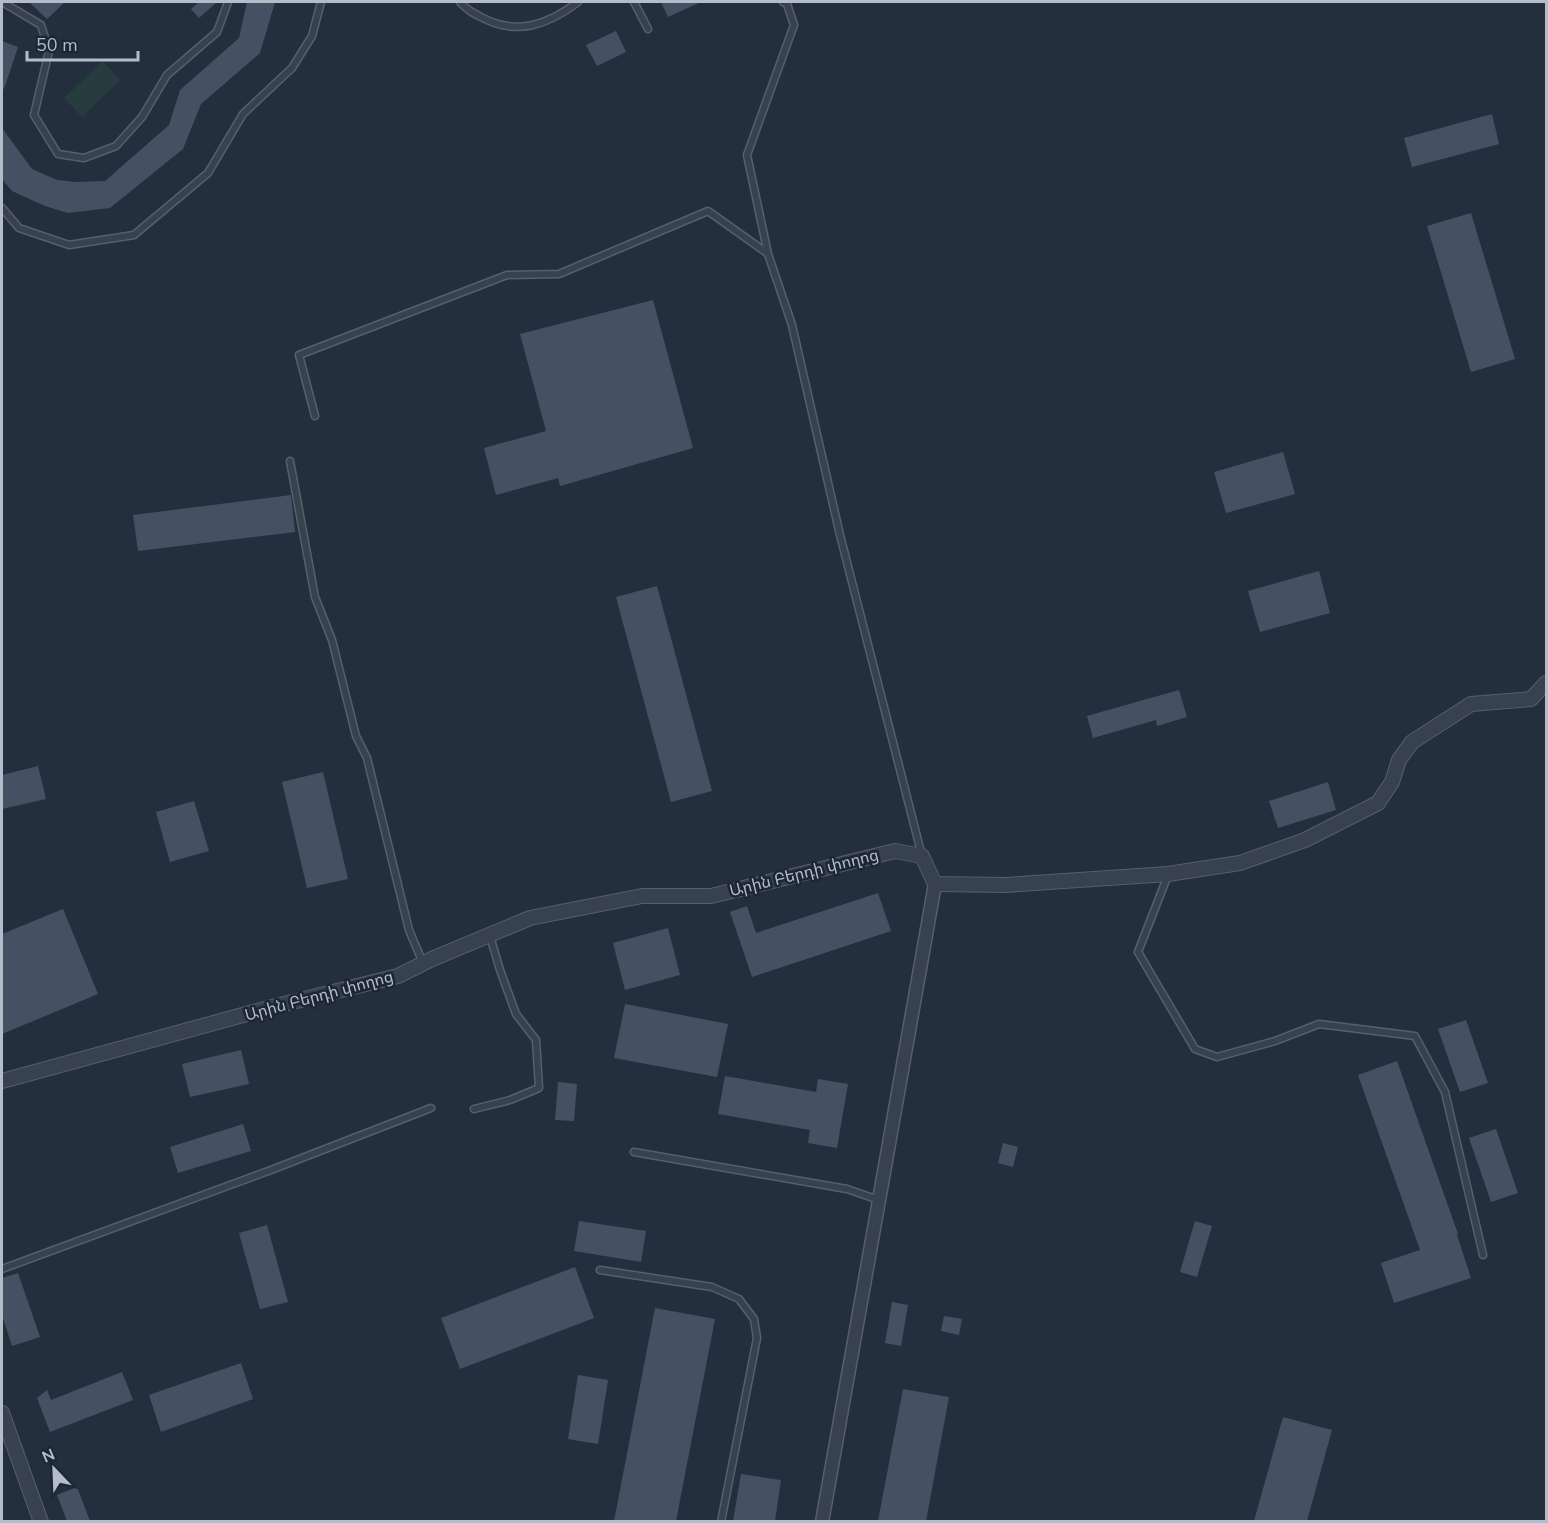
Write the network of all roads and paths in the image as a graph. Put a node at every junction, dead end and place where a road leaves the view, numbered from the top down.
1 (2, 2) edge
2 (228, 2) edge
3 (321, 2) edge
4 (460, 2) edge
5 (578, 2) edge
6 (634, 2) edge
7 (783, 2) edge
8 (648, 29) dead end
9 (2, 207) edge
10 (768, 254) junction
11 (315, 416) dead end
12 (290, 461) dead end
13 (1546, 683) edge
14 (922, 856) junction
15 (1168, 874) junction
16 (935, 884) junction
17 (490, 935) junction
18 (423, 963) junction
19 (2, 1081) edge
20 (431, 1108) dead end
21 (474, 1109) dead end
22 (634, 1152) dead end
23 (879, 1200) junction
24 (1483, 1255) dead end
25 (2, 1269) edge
26 (600, 1270) dead end
27 (2, 1413) edge
28 (41, 1521) edge
29 (721, 1521) edge
30 (822, 1521) edge

1 - 2 lane
3 - 9 lane
4 - 5 lane
6 - 8 lane
7 - 10 lane
10 - 11 lane
10 - 14 lane
12 - 18 lane
13 - 15 street
14 - 16 street
14 - 17 street, Արին Բերդի փողոց
15 - 16 street
15 - 24 lane
16 - 23 street
17 - 18 street, Արին Բերդի փողոց
17 - 21 lane
18 - 19 street, Արին Բերդի փողոց
20 - 25 lane
22 - 23 lane
23 - 30 street
26 - 29 lane
27 - 28 street

